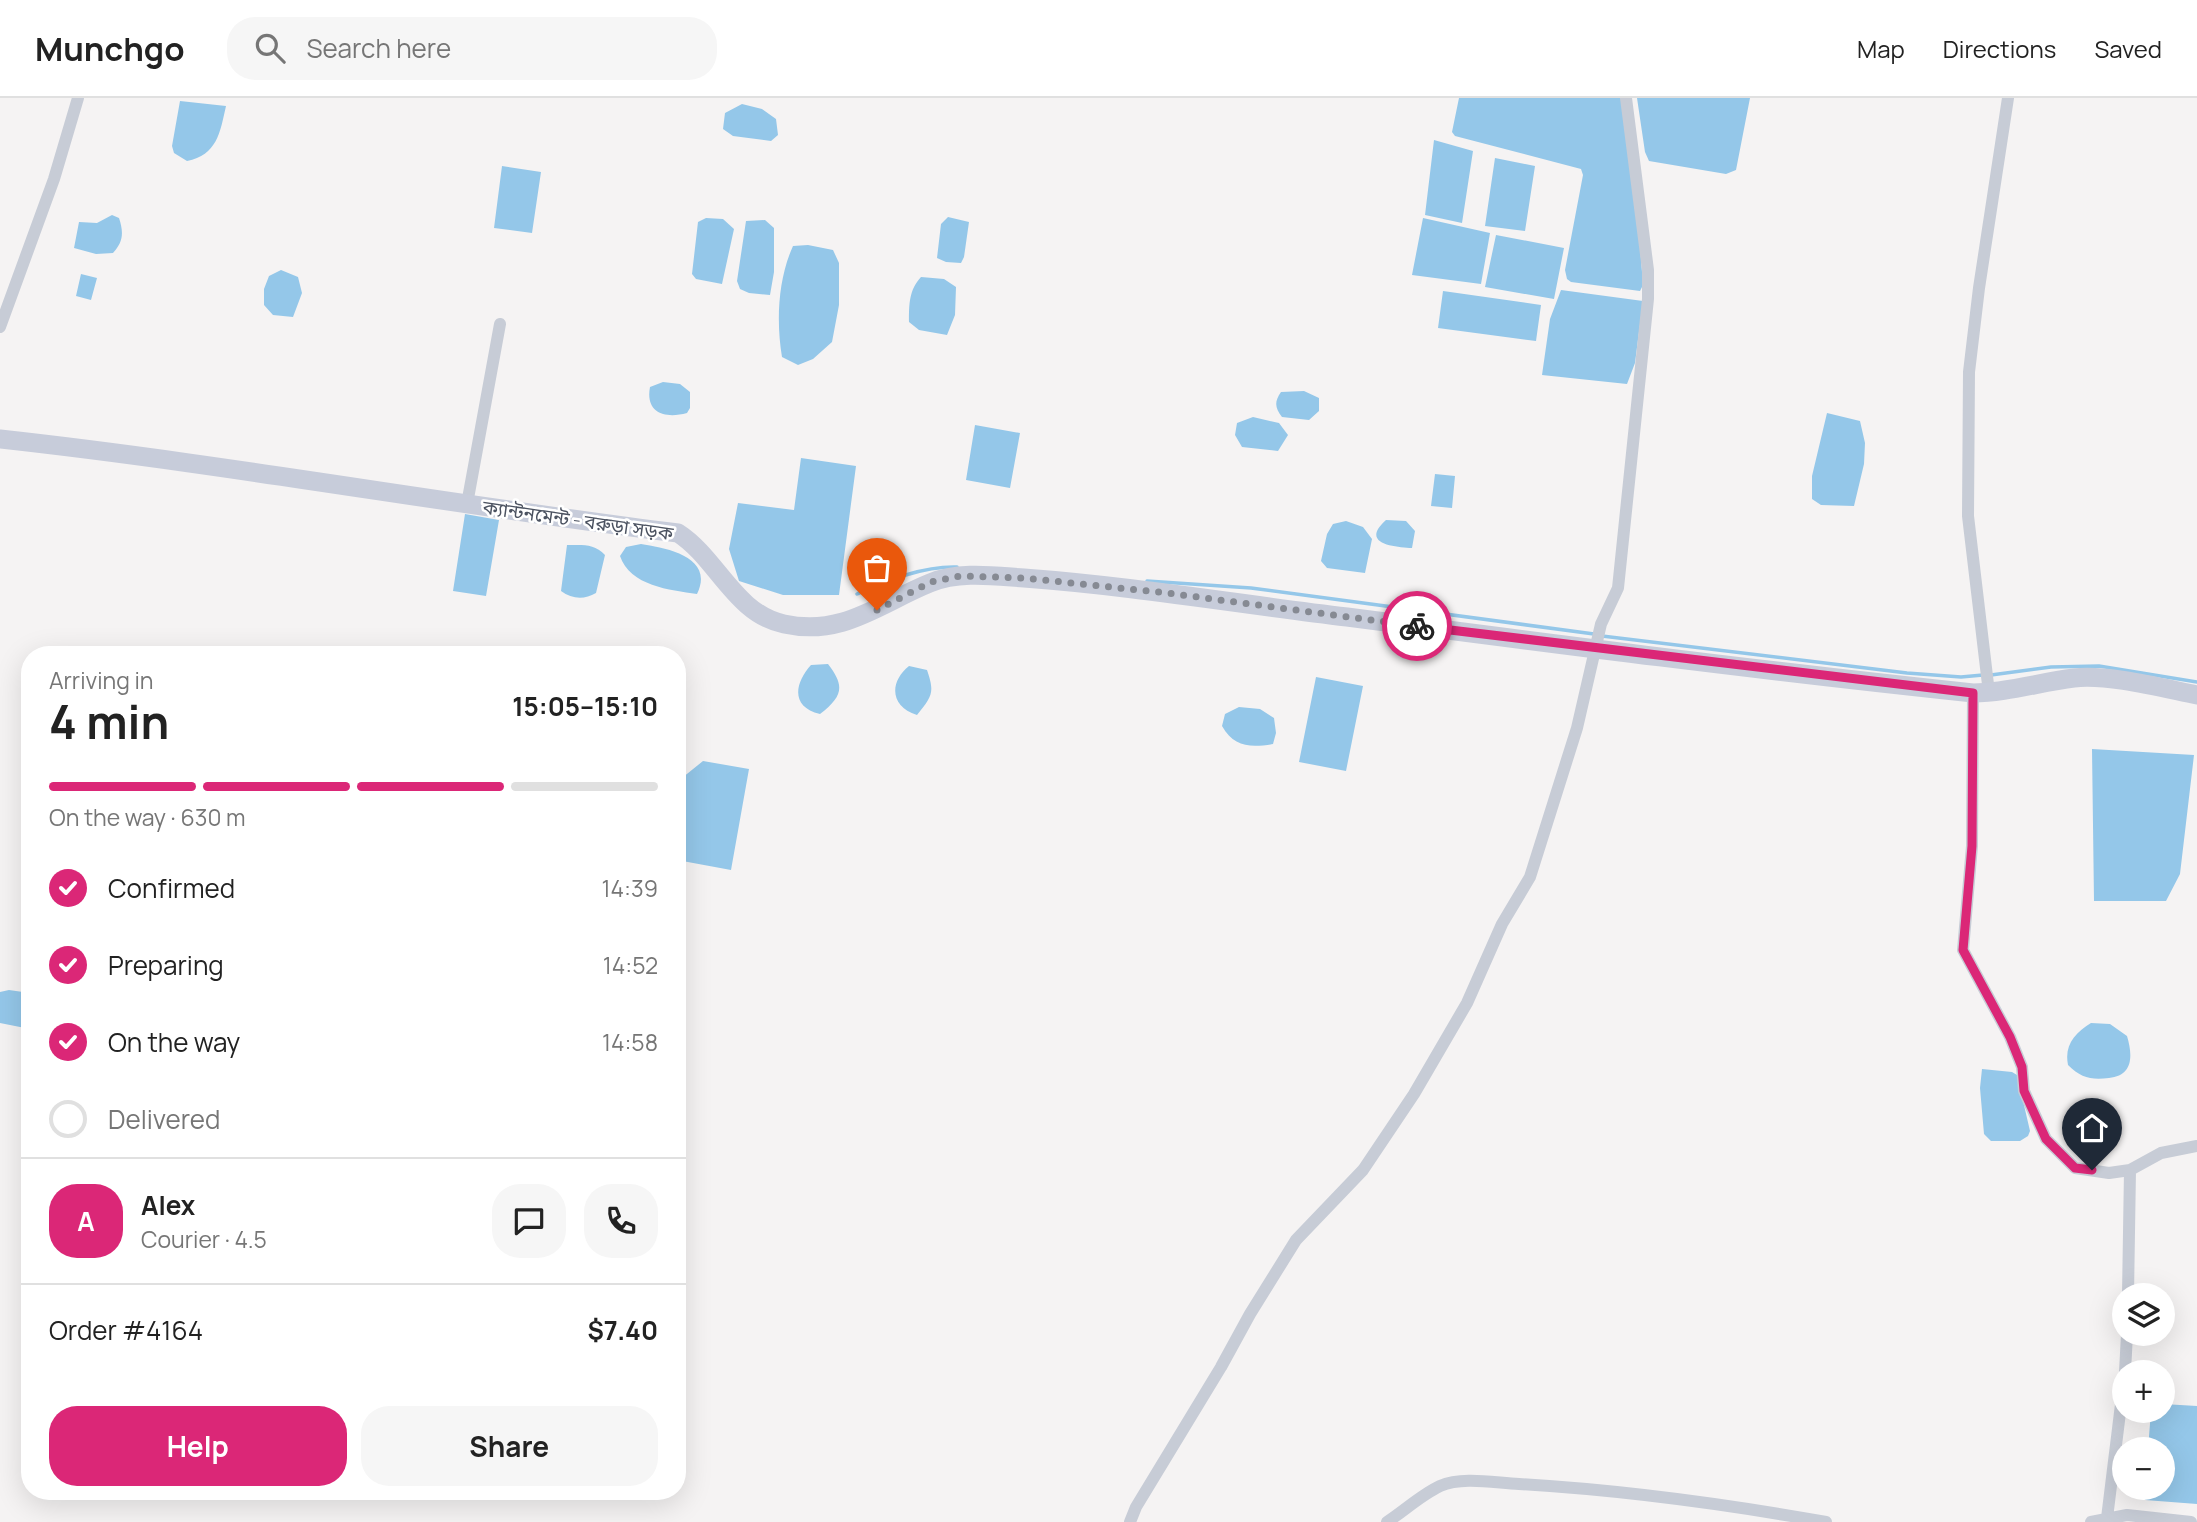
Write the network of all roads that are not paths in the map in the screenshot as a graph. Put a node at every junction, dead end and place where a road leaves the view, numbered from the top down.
1 (78, 98) edge
2 (1626, 98) edge
3 (2008, 98) edge
4 (500, 324) dead end
5 (0, 327) edge
6 (0, 439) edge
7 (467, 504) junction
8 (1594, 647) junction
9 (1981, 693) junction
10 (2197, 695) edge
11 (2197, 1146) edge
12 (2130, 1170) junction
13 (2128, 1283) edge
14 (2119, 1423) edge
15 (2107, 1518) junction
16 (1130, 1522) edge
17 (1387, 1522) edge
18 (1826, 1522) edge
19 (2091, 1522) edge
20 (2191, 1522) edge

1 - 5 street
2 - 8 street
3 - 9 street
4 - 7 street
6 - 7 main road, ক্যান্টনমেন্ট - বরুড়া সড়ক
7 - 8 main road, ক্যান্টনমেন্ট - বরুড়া সড়ক
8 - 9 main road, ক্যান্টনমেন্ট - বরুড়া সড়ক
8 - 16 street
9 - 10 main road, ক্যান্টনমেন্ট - বরুড়া সড়ক
9 - 12 street
11 - 12 street
12 - 13 street
14 - 15 street
15 - 19 street
15 - 20 street
17 - 18 street

